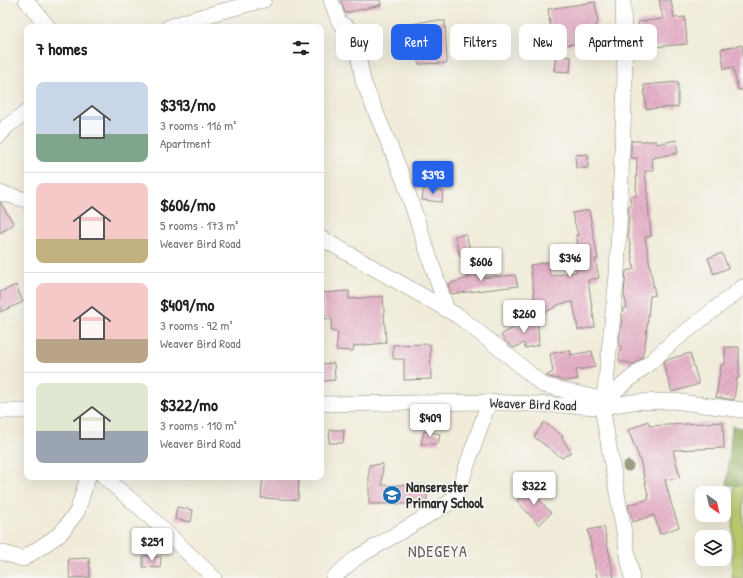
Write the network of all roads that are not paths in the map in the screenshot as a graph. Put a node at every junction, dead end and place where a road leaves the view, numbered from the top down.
1 (26, 0) edge
2 (264, 0) edge
3 (331, 0) edge
4 (623, 0) edge
5 (46, 24) edge
6 (177, 24) edge
7 (24, 114) edge
8 (0, 135) edge
9 (0, 193) edge
10 (24, 199) edge
11 (324, 240) edge
12 (743, 287) edge
13 (447, 310) junction
14 (489, 402) junction
15 (324, 404) edge
16 (603, 404) junction
17 (24, 410) edge
18 (743, 410) edge
19 (0, 411) edge
20 (87, 480) edge
21 (108, 480) edge
22 (0, 552) edge
23 (214, 578) edge
24 (333, 578) edge
25 (632, 578) edge

1 - 5 street
2 - 6 street
3 - 13 street
4 - 16 street
7 - 8 street
9 - 10 street
11 - 13 street
12 - 16 street
13 - 16 street
14 - 15 street, Weaver Bird Road
14 - 16 street, Weaver Bird Road
14 - 24 street
16 - 18 street, Weaver Bird Road
16 - 25 street
17 - 19 street
20 - 22 street
21 - 23 street

